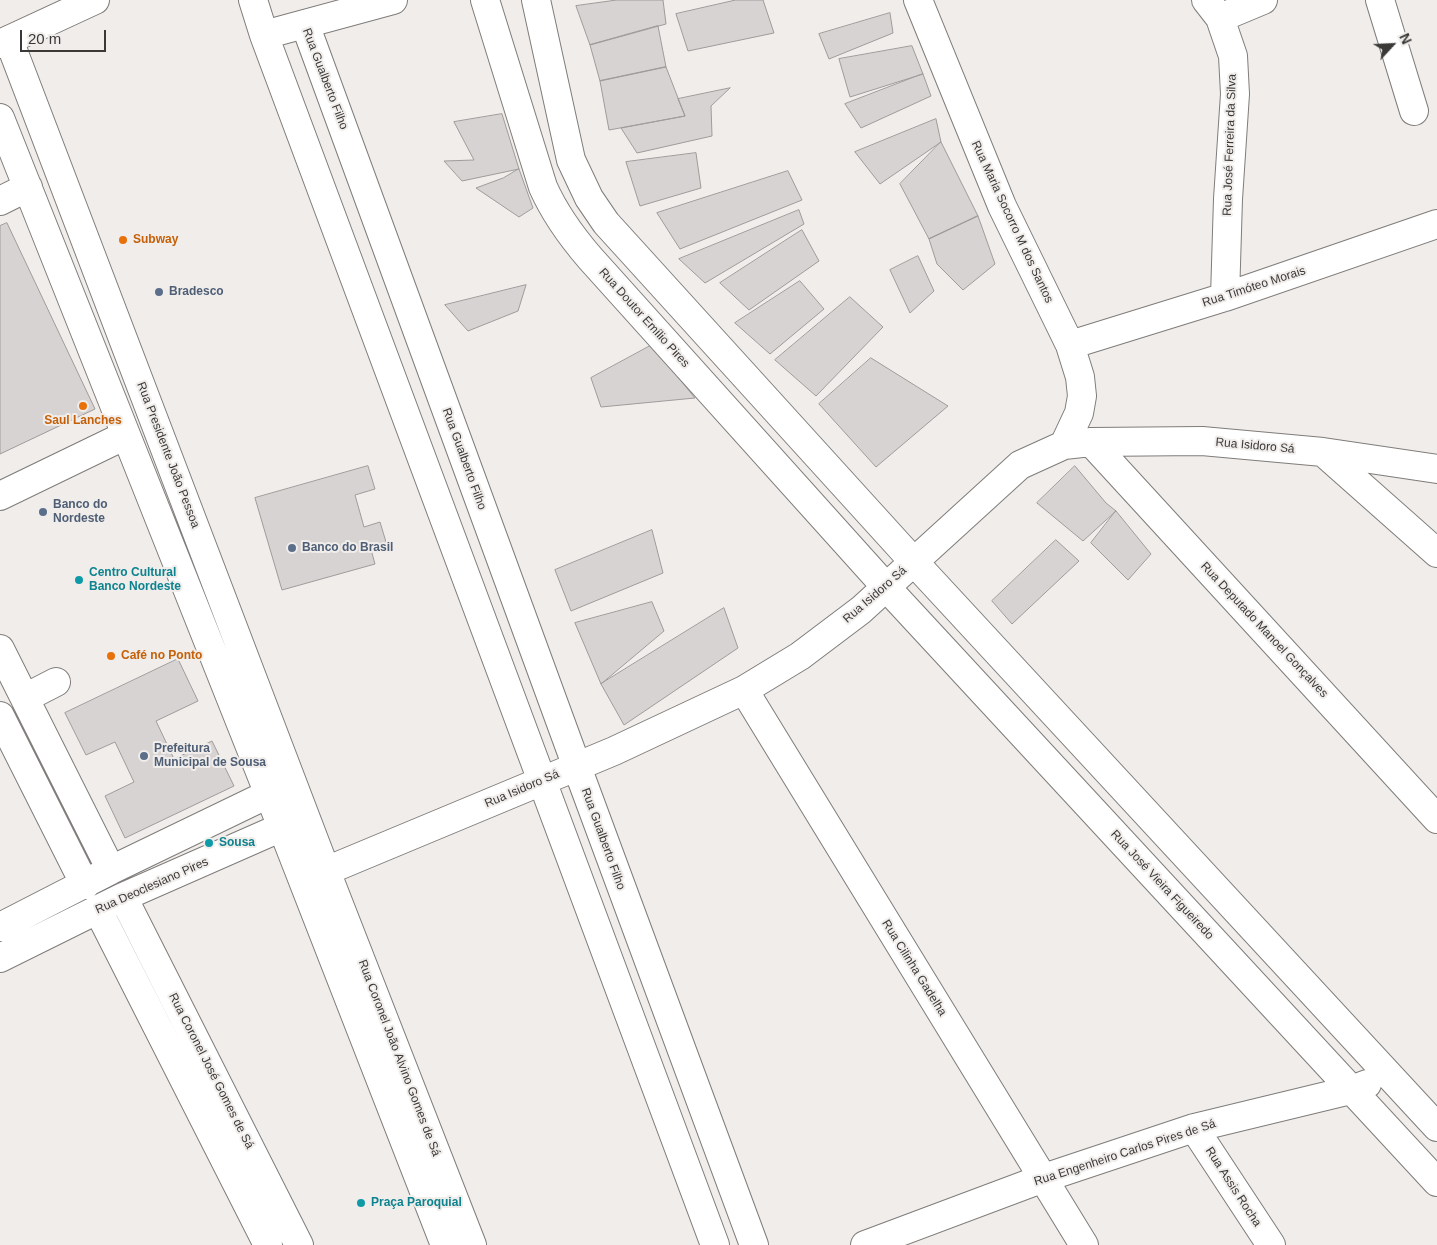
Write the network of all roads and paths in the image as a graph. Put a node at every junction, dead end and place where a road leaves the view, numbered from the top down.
1 (96, 0) edge
2 (253, 0) edge
3 (393, 0) edge
4 (485, 0) edge
5 (536, 0) edge
6 (918, 0) edge
7 (1263, 0) edge
8 (1380, 0) edge
9 (1213, 9) edge
10 (305, 24) junction
11 (3, 35) edge
12 (264, 35) junction
13 (1414, 112) dead end
14 (0, 118) edge
15 (28, 187) junction
16 (0, 202) edge
17 (1437, 224) edge
18 (1225, 297) junction
19 (1070, 345) junction
20 (126, 435) junction
21 (1091, 442) junction
22 (1064, 444) junction
23 (1323, 452) junction
24 (1437, 469) edge
25 (0, 496) edge
26 (1437, 553) edge
27 (914, 562) junction
28 (886, 587) junction
29 (0, 649) edge
30 (56, 682) dead end
31 (744, 690) junction
32 (24, 698) junction
33 (0, 716) edge
34 (576, 767) junction
35 (542, 781) junction
36 (293, 783) junction
37 (268, 794) junction
38 (1437, 819) edge
39 (294, 822) junction
40 (111, 870) junction
41 (316, 879) junction
42 (85, 885) junction
43 (123, 898) junction
44 (98, 910) junction
45 (0, 928) edge
46 (0, 958) edge
47 (663, 1003) junction
48 (628, 1012) junction
49 (1389, 1076) junction
50 (1351, 1090) junction
51 (405, 1109) junction
52 (1194, 1128) junction
53 (1437, 1128) edge
54 (1044, 1178) junction
55 (1437, 1182) edge
56 (268, 1245) edge
57 (299, 1245) edge
58 (445, 1245) edge
59 (472, 1245) edge
60 (715, 1245) edge
61 (754, 1245) edge
62 (865, 1245) edge
63 (1084, 1245) edge
64 (1271, 1245) edge

1 - 11 street
2 - 12 street
3 - 10 street
4 - 28 street, Rua Doutor Emílio Pires
5 - 27 street
6 - 19 street, Rua Maria Socorro M dos Santos
7 - 9 street
8 - 13 street
9 - 18 street, Rua José Ferreira da Silva
10 - 12 street, Rua Gualberto Filho
10 - 34 street, Rua Gualberto Filho
11 - 36 street, Rua Presidente João Pessoa
12 - 35 street
14 - 15 street, Rua Presidente João Pessoa
15 - 16 street
15 - 20 street, Rua Presidente João Pessoa
17 - 18 street, Rua Timóteo Morais
18 - 19 street, Rua Timóteo Morais
19 - 22 street, Rua Maria Socorro M dos Santos
20 - 25 street
20 - 37 street, Rua Presidente João Pessoa
21 - 22 street, Rua Isidoro Sá
21 - 23 street, Rua Isidoro Sá
21 - 38 street, Rua Deputado Manoel Gonçalves
22 - 27 street, Rua Isidoro Sá
23 - 24 street, Rua Isidoro Sá
23 - 26 street
27 - 28 street, Rua Isidoro Sá
27 - 49 street
28 - 31 street, Rua Isidoro Sá
28 - 50 street, Rua José Vieira Figueiredo
29 - 32 street
30 - 32 street
31 - 34 street, Rua Isidoro Sá
31 - 54 street, Rua Cilinha Gadelha
32 - 40 street
33 - 42 street
34 - 35 street, Rua Isidoro Sá
34 - 47 street, Rua Gualberto Filho
35 - 41 street, Rua Isidoro Sá
35 - 48 street
36 - 37 street
36 - 39 street, Rua Presidente João Pessoa
37 - 39 street, Rua Presidente João Pessoa
37 - 40 street
39 - 41 street, Rua Presidente João Pessoa
39 - 43 street, Rua Deoclesiano Pires
40 - 42 street
41 - 51 street, Rua Coronel João Alvino Gomes de Sá
42 - 45 street
43 - 44 street, Rua Deoclesiano Pires
43 - 57 street, Rua Coronel José Gomes de Sá
44 - 46 street, Rua Deoclesiano Pires
44 - 56 street
47 - 48 street
47 - 61 street, Rua Gualberto Filho
48 - 60 street
49 - 50 street, Rua Engenheiro Carlos Pires de Sá
49 - 53 street
50 - 52 street, Rua Engenheiro Carlos Pires de Sá
50 - 55 street, Rua José Vieira Figueiredo
51 - 58 street, Rua Coronel João Alvino Gomes de Sá
51 - 59 street, Rua Coronel João Alvino Gomes de Sá
52 - 54 street, Rua Engenheiro Carlos Pires de Sá
52 - 64 street, Rua Assis Rocha
54 - 62 street, Rua Engenheiro Carlos Pires de Sá
54 - 63 street, Rua Cilinha Gadelha

